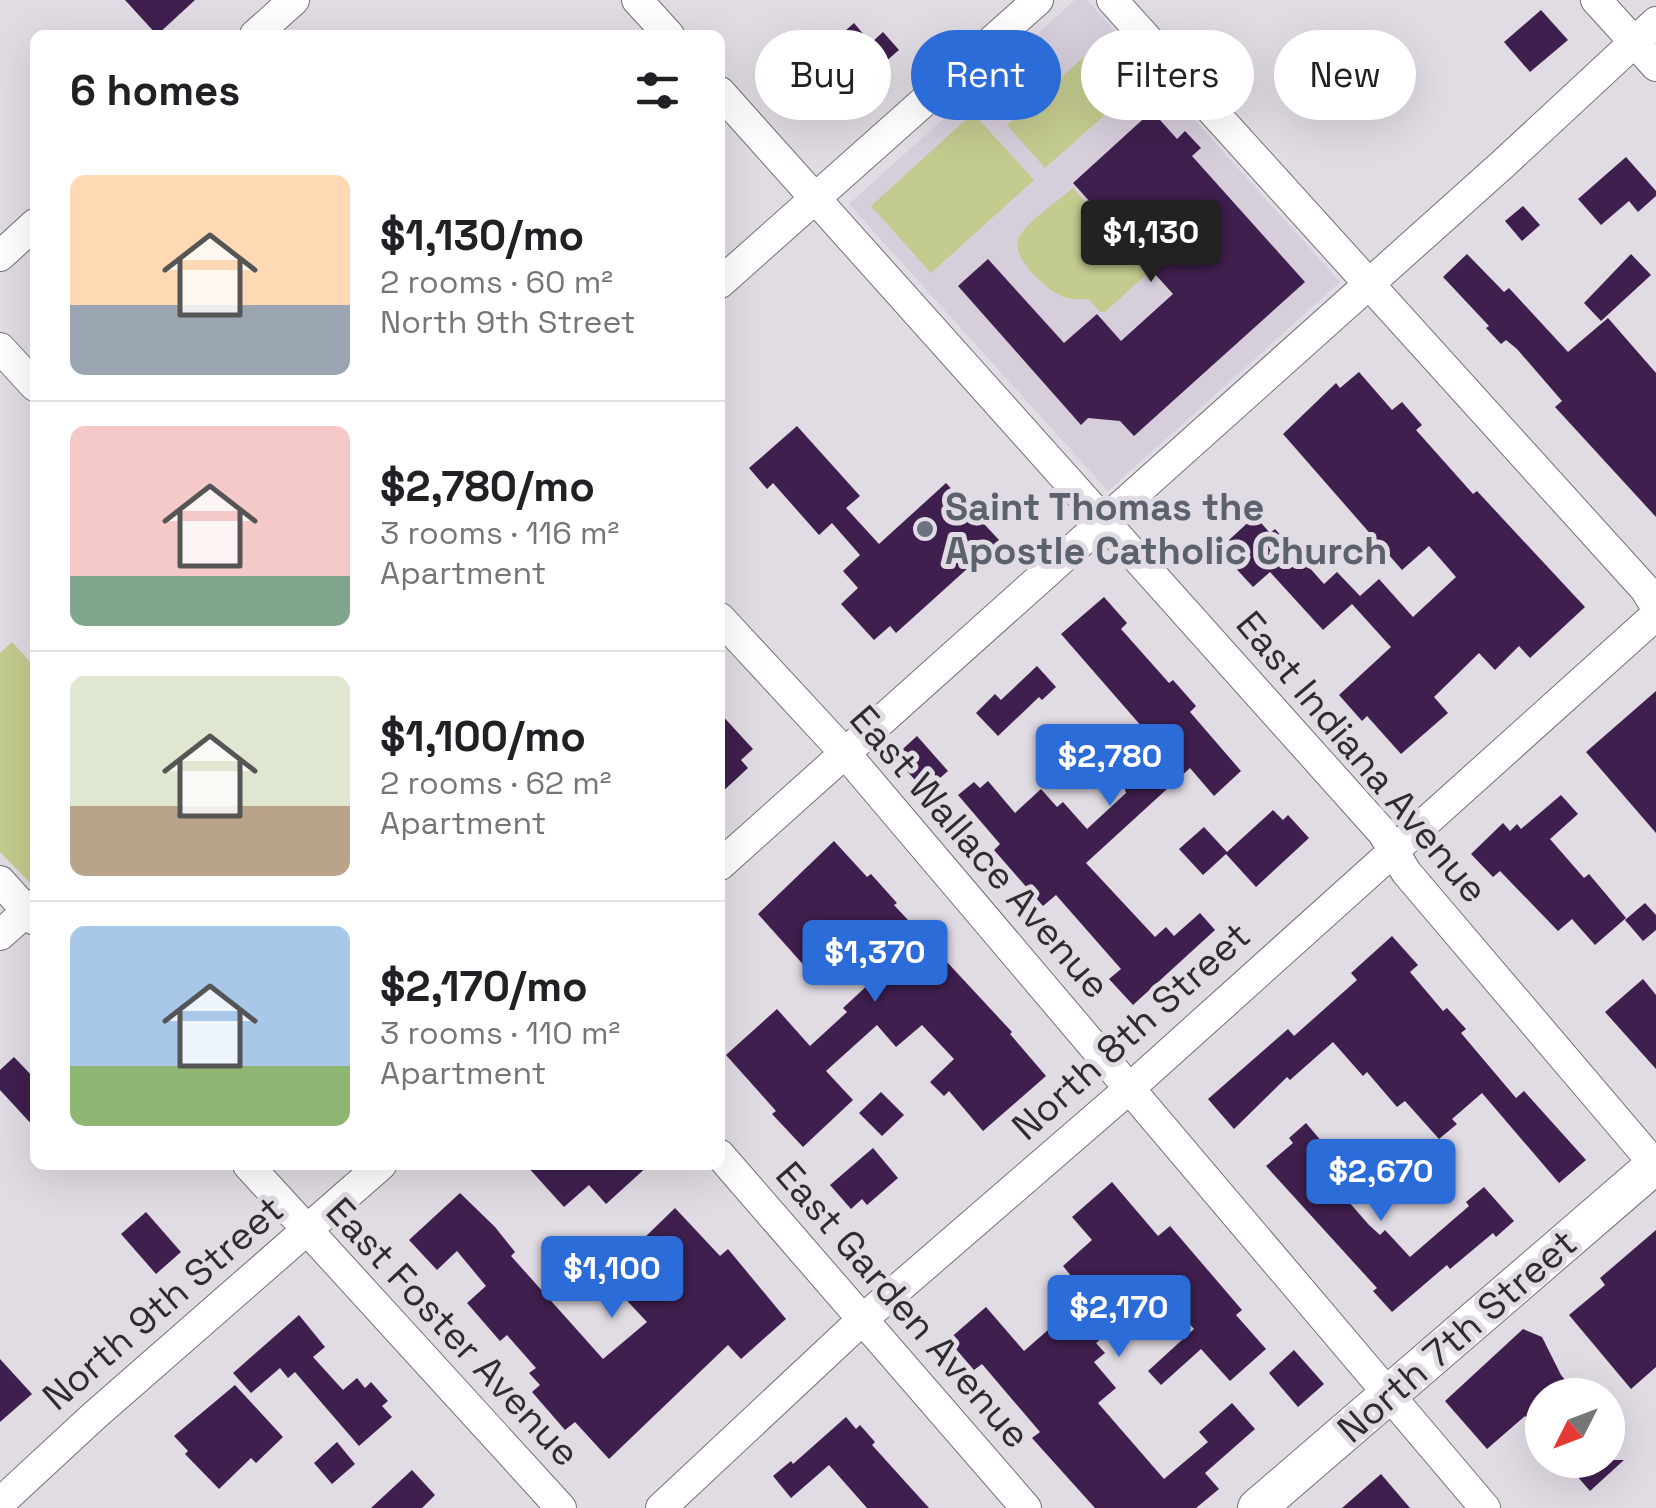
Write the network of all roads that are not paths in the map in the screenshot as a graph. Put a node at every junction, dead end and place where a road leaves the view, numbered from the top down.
1 (294, 0) edge
2 (637, 0) edge
3 (1038, 0) edge
4 (1112, 0) edge
5 (1596, 0) edge
6 (261, 30) edge
7 (664, 30) edge
8 (1645, 32) edge
9 (1656, 66) edge
10 (725, 98) edge
11 (815, 197) junction
12 (30, 229) edge
13 (0, 256) edge
14 (725, 278) edge
15 (1370, 282) junction
16 (0, 348) edge
17 (30, 381) edge
18 (1104, 520) junction
19 (1656, 611) edge
20 (725, 623) edge
21 (845, 753) junction
22 (1394, 851) junction
23 (725, 861) edge
24 (0, 881) edge
25 (30, 910) edge
26 (30, 913) edge
27 (0, 934) edge
28 (1130, 1088) junction
29 (725, 1161) edge
30 (1656, 1165) edge
31 (252, 1170) edge
32 (375, 1170) edge
33 (306, 1231) junction
34 (863, 1318) junction
35 (1388, 1396) junction
36 (0, 1503) edge
37 (560, 1508) edge
38 (661, 1508) edge
39 (1026, 1508) edge
40 (1257, 1508) edge
41 (1485, 1508) edge

1 - 6 street
2 - 7 street
3 - 11 street
4 - 15 street
5 - 8 street
8 - 9 street
8 - 15 street
10 - 11 street, East Indiana Avenue
11 - 14 street
11 - 18 street, East Indiana Avenue
12 - 13 street
15 - 18 street
15 - 19 street
16 - 17 street
18 - 21 street
18 - 22 street, East Indiana Avenue
19 - 22 street, North 8th Street
20 - 21 street, East Wallace Avenue
21 - 23 street
21 - 28 street, East Wallace Avenue
22 - 28 street, North 8th Street
22 - 30 street, East Indiana Avenue
24 - 25 street
26 - 27 street
28 - 34 street, North 8th Street
28 - 35 street, East Wallace Avenue
29 - 34 street, East Garden Avenue
30 - 35 street, North 7th Street
31 - 33 street, East Foster Avenue
32 - 33 street, North 9th Street
33 - 36 street, North 9th Street
33 - 37 street, East Foster Avenue
34 - 38 street, North 8th Street
34 - 39 street, East Garden Avenue
35 - 40 street, North 7th Street
35 - 41 street, East Wallace Avenue

